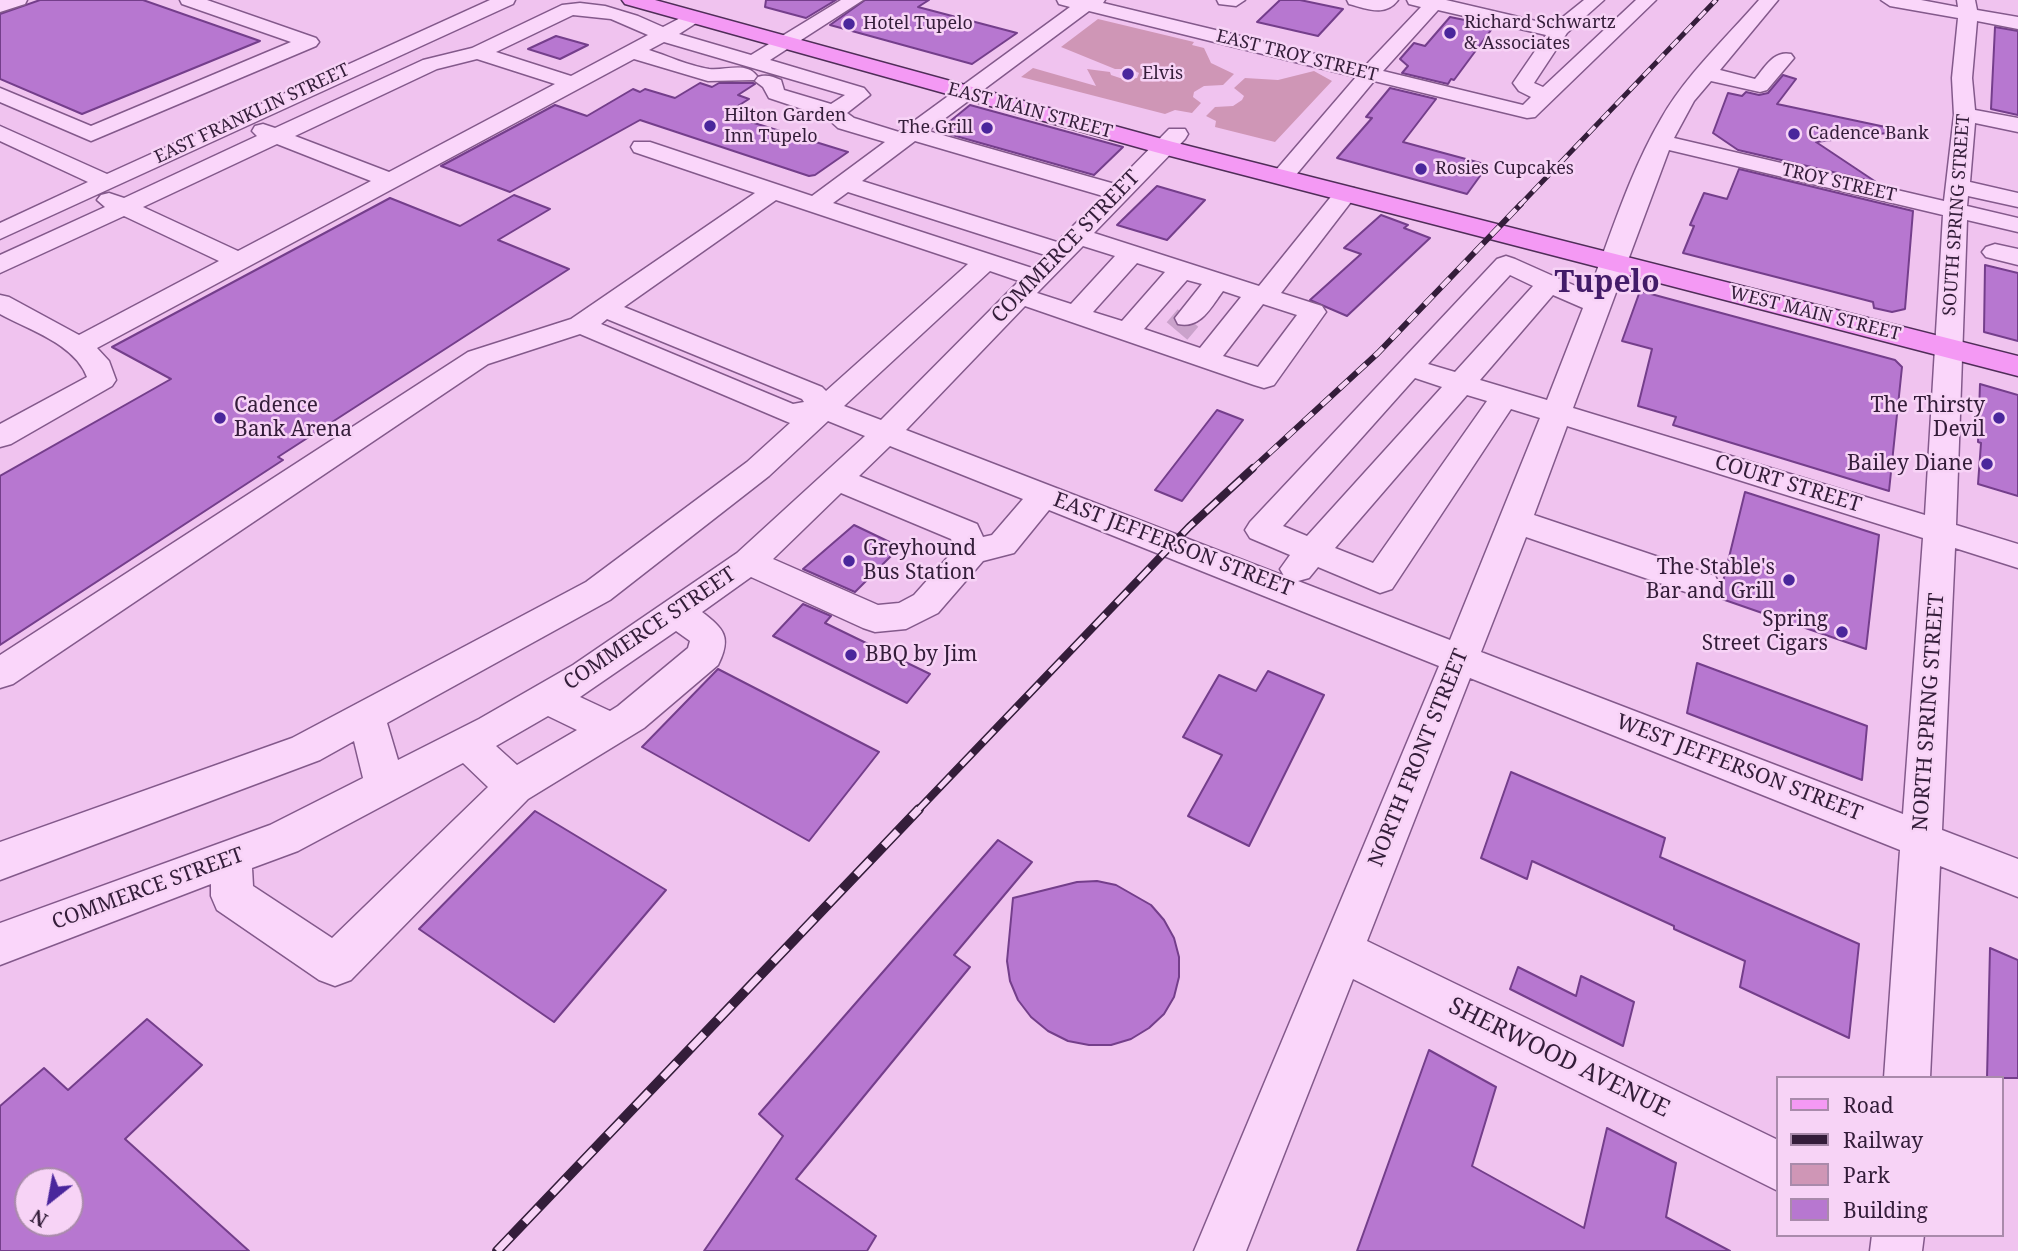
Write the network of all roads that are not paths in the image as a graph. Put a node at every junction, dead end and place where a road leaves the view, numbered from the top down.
1 (18, 0) edge
2 (189, 0) edge
3 (506, 0) edge
4 (632, 0) edge
5 (854, 0) edge
6 (1066, 0) edge
7 (1226, 0) edge
8 (1236, 0) edge
9 (1356, 0) edge
10 (1389, 0) edge
11 (1595, 0) edge
12 (1647, 0) edge
13 (1769, 0) edge
14 (1890, 0) edge
15 (1428, 1) edge
16 (1092, 3) edge
17 (0, 6) edge
18 (1967, 7) edge
19 (692, 9) edge
20 (2018, 23) edge
21 (803, 30) junction
22 (1558, 33) junction
23 (1611, 34) junction
24 (663, 36) junction
25 (782, 42) junction
26 (292, 50) junction
27 (633, 52) junction
28 (1592, 52) junction
29 (478, 53) junction
30 (384, 54) junction
31 (1784, 58) dead end
32 (422, 67) junction
33 (349, 70) junction
34 (1705, 73) junction
35 (1369, 74) junction
36 (762, 75) junction
37 (573, 83) junction
38 (975, 86) junction
39 (0, 94) edge
40 (1545, 96) junction
41 (178, 98) junction
42 (834, 112) junction
43 (1965, 115) junction
44 (238, 121) junction
45 (2018, 125) edge
46 (0, 133) edge
47 (276, 136) junction
48 (906, 136) junction
49 (1171, 141) junction
50 (1661, 142) junction
51 (642, 147) dead end
52 (0, 157) edge
53 (1288, 170) junction
54 (389, 180) junction
55 (845, 183) junction
56 (91, 188) junction
57 (773, 191) junction
58 (1119, 193) junction
59 (1346, 193) junction
60 (2015, 195) edge
61 (1956, 198) junction
62 (815, 205) junction
63 (125, 207) junction
64 (1430, 214) junction
65 (2018, 225) edge
66 (0, 232) edge
67 (1070, 244) junction
68 (1132, 253) junction
69 (239, 261) junction
70 (986, 261) junction
71 (1612, 264) junction
72 (0, 265) edge
73 (1182, 269) junction
74 (1218, 281) junction
75 (1550, 283) junction
76 (1027, 286) junction
77 (1261, 295) junction
78 (0, 303) edge
79 (1597, 304) junction
80 (1076, 315) junction
81 (593, 317) junction
82 (1177, 331) junction
83 (1127, 332) junction
84 (79, 346) junction
85 (1948, 347) junction
86 (1206, 359) junction
87 (1409, 366) junction
88 (2018, 366) edge
89 (1461, 383) junction
90 (1506, 396) junction
91 (824, 410) junction
92 (1558, 412) junction
93 (886, 433) junction
94 (0, 437) edge
95 (838, 480) junction
96 (1044, 495) junction
97 (1516, 522) junction
98 (1940, 531) junction
99 (972, 551) junction
100 (1312, 552) junction
101 (2018, 556) edge
102 (749, 562) junction
103 (1703, 585) dead end
104 (1281, 587) junction
105 (676, 612) junction
106 (1460, 659) junction
107 (0, 674) edge
108 (547, 698) junction
109 (367, 717) junction
110 (611, 729) junction
111 (467, 743) junction
112 (385, 786) junction
113 (514, 787) junction
114 (1921, 840) junction
115 (231, 858) junction
116 (0, 862) edge
117 (2018, 878) edge
118 (0, 944) edge
119 (1340, 950) junction
120 (1907, 1076) edge
121 (1776, 1165) edge
122 (1220, 1251) edge

1 - 17 street
2 - 26 street
3 - 30 street, EAST FRANKLIN STREET
4 - 19 main road, EAST MAIN STREET
5 - 21 street
6 - 16 street, EAST TROY STREET
7 - 8 street
9 - 10 street
11 - 22 street
12 - 23 street
13 - 34 street, NORTH FRONT STREET
14 - 18 street
15 - 22 street
15 - 35 street
16 - 35 street, EAST TROY STREET
16 - 38 street
18 - 20 street
18 - 43 street, SOUTH SPRING STREET
19 - 21 main road, EAST MAIN STREET
19 - 24 street
19 - 25 main road, EAST MAIN STREET
21 - 25 street
21 - 38 main road, EAST MAIN STREET
22 - 23 street
22 - 28 street
22 - 40 street
23 - 28 street
24 - 27 street
24 - 29 street
24 - 36 street
25 - 36 street
25 - 38 main road, EAST MAIN STREET
26 - 33 street
26 - 41 street
27 - 36 street
27 - 37 street
28 - 40 street
29 - 32 street
29 - 37 street
30 - 32 street
30 - 33 street, EAST FRANKLIN STREET
31 - 34 street
32 - 47 street
33 - 44 street, EAST FRANKLIN STREET
34 - 50 street, NORTH FRONT STREET
35 - 40 street, EAST TROY STREET
35 - 53 street
36 - 42 street
36 - 42 street
37 - 54 street
38 - 48 street
38 - 49 main road, EAST MAIN STREET
39 - 41 street
41 - 44 street
42 - 48 street
43 - 45 street
43 - 61 street, SOUTH SPRING STREET
44 - 47 street
44 - 56 street, EAST FRANKLIN STREET
46 - 56 street
47 - 54 street
47 - 63 street
48 - 55 street
48 - 58 street
49 - 53 main road, EAST MAIN STREET
49 - 58 street, COMMERCE STREET
50 - 61 street, TROY STREET
50 - 71 street, NORTH FRONT STREET
51 - 57 street
52 - 56 street
53 - 59 main road, EAST MAIN STREET
53 - 64 main road, EAST MAIN STREET
54 - 69 street
55 - 62 street
55 - 67 street
56 - 63 street
56 - 66 street, EAST FRANKLIN STREET
57 - 62 street
57 - 81 street
58 - 67 street, COMMERCE STREET
59 - 64 main road, EAST MAIN STREET
59 - 77 street
60 - 61 street
61 - 65 street, TROY STREET
61 - 85 street, SOUTH SPRING STREET
62 - 70 street
63 - 69 street
63 - 72 street
64 - 71 main road, EAST MAIN STREET
67 - 68 street
67 - 76 street, COMMERCE STREET
68 - 73 street
68 - 80 street
69 - 84 street
70 - 76 street
70 - 91 street
71 - 79 street, NORTH FRONT STREET
71 - 85 main road, WEST MAIN STREET
73 - 74 street
73 - 83 street
74 - 77 street
74 - 82 street
75 - 79 street
75 - 87 street
75 - 89 street
76 - 80 street
76 - 93 street, COMMERCE STREET
77 - 86 street
77 - 86 street
78 - 84 street
79 - 92 street, NORTH FRONT STREET
80 - 83 street
81 - 91 street
81 - 107 street
82 - 83 street
82 - 86 street
84 - 94 street
85 - 88 main road, WEST MAIN STREET
85 - 98 street, NORTH SPRING STREET
87 - 89 street, COURT STREET
87 - 100 street
89 - 90 street, COURT STREET
89 - 100 street
90 - 92 street, COURT STREET
90 - 100 street
91 - 93 street, EAST JEFFERSON STREET
91 - 109 street
92 - 97 street, NORTH FRONT STREET
92 - 98 street, COURT STREET
93 - 95 street, COMMERCE STREET
93 - 96 street, EAST JEFFERSON STREET
95 - 99 street
95 - 102 street, COMMERCE STREET
96 - 99 street
96 - 104 street, EAST JEFFERSON STREET
97 - 103 street
97 - 106 street, NORTH FRONT STREET
98 - 101 street, COURT STREET
98 - 114 street, NORTH SPRING STREET
99 - 102 street
100 - 104 street
102 - 105 street, COMMERCE STREET
104 - 106 street, EAST JEFFERSON STREET
105 - 108 street, COMMERCE STREET
105 - 110 street
106 - 114 street, WEST JEFFERSON STREET
106 - 119 street, NORTH FRONT STREET
108 - 110 street
108 - 111 street, COMMERCE STREET
109 - 112 street
109 - 116 street
110 - 113 street
111 - 112 street, COMMERCE STREET
111 - 113 street
112 - 115 street, COMMERCE STREET
113 - 115 street
114 - 117 street, WEST JEFFERSON STREET
114 - 120 street, NORTH SPRING STREET
115 - 118 street, COMMERCE STREET
119 - 121 street, SHERWOOD AVENUE
119 - 122 street, NORTH FRONT STREET

